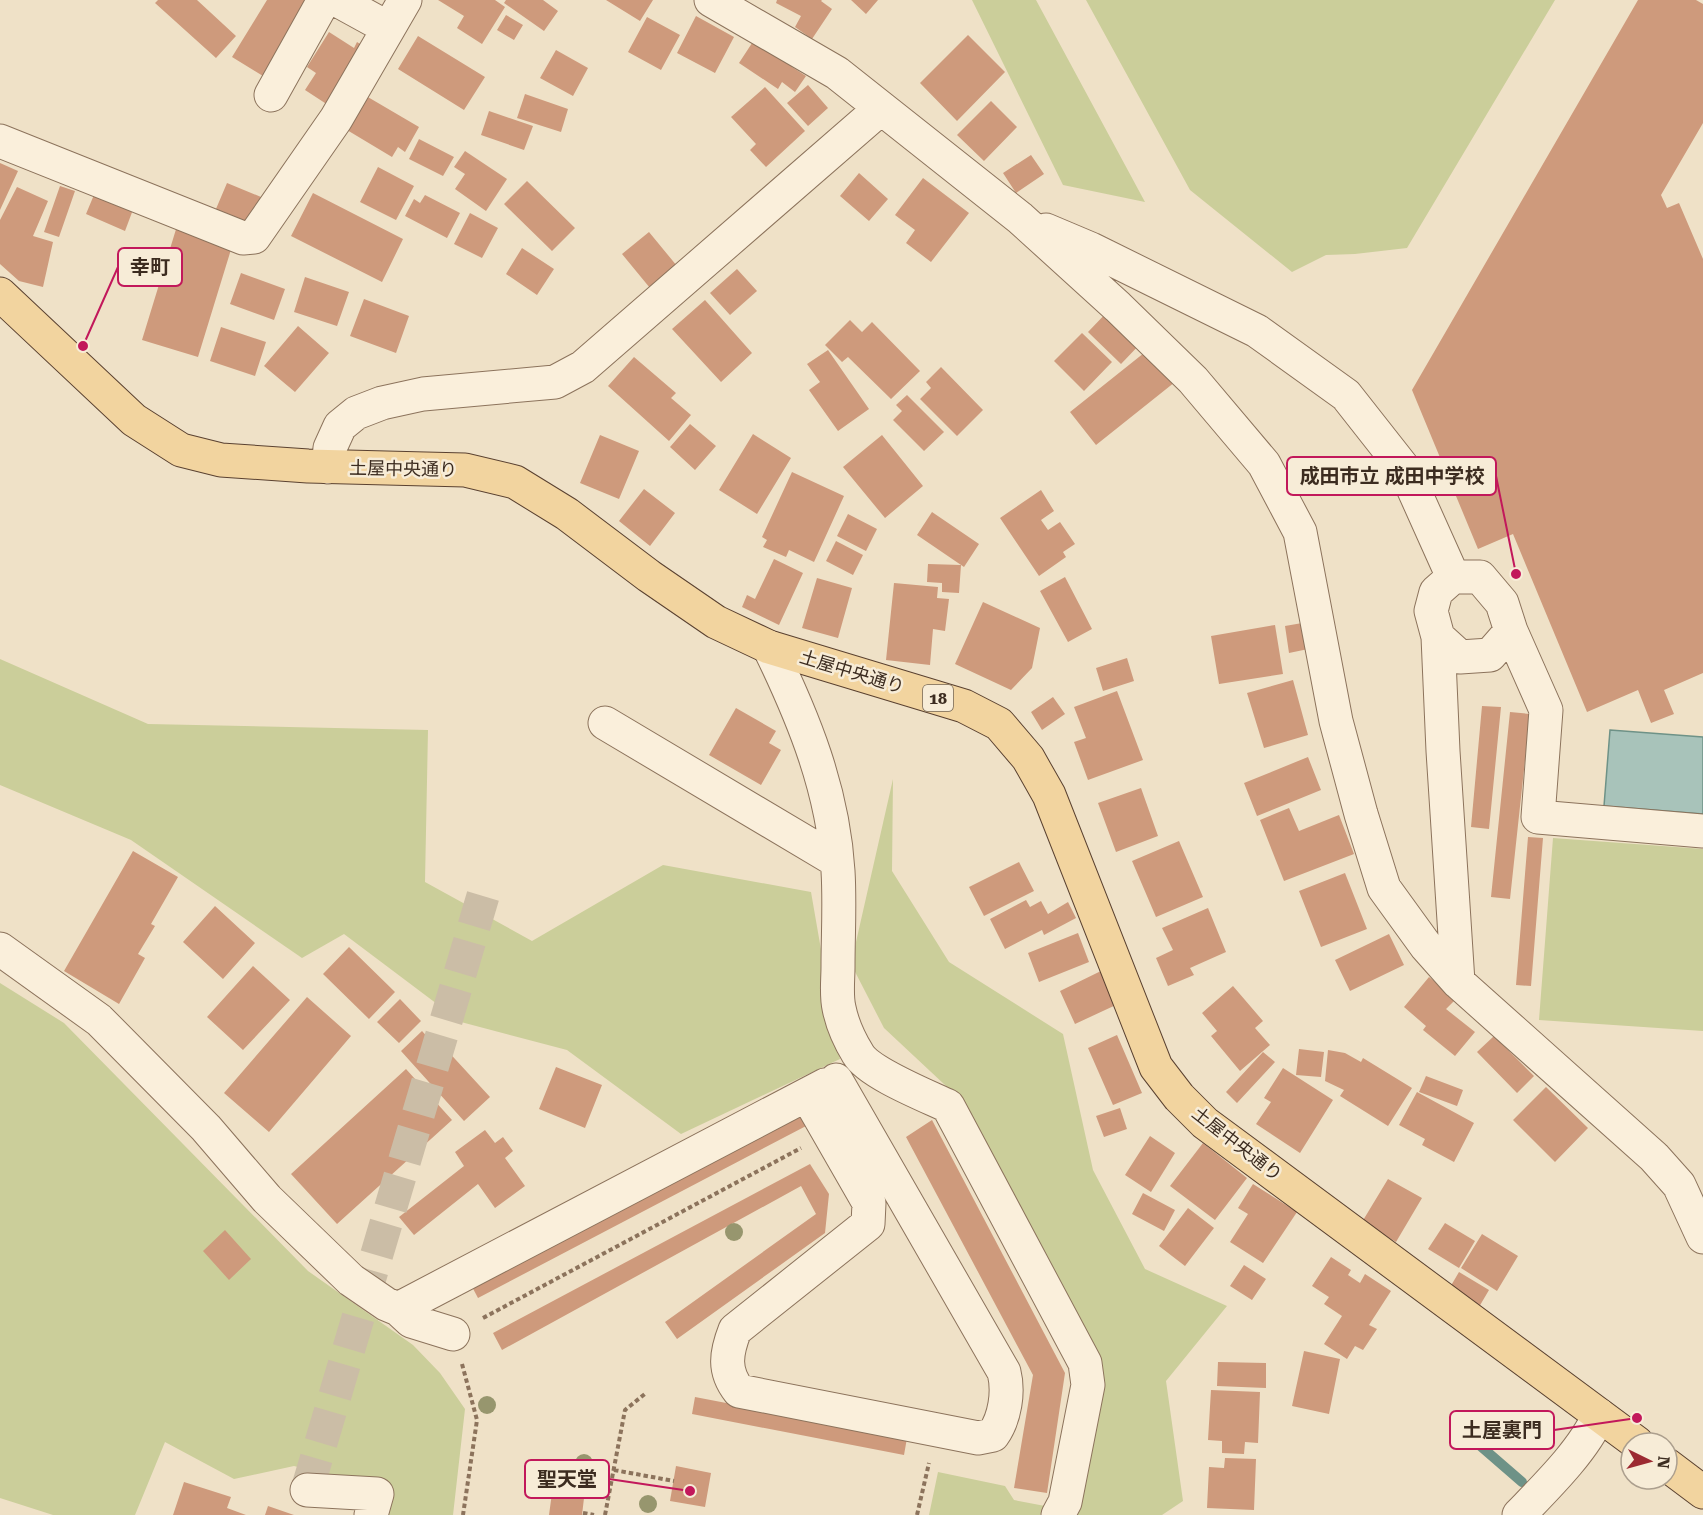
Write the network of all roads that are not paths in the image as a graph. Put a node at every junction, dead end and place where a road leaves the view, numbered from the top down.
1 (324, 0) edge
2 (337, 0) edge
3 (405, 0) edge
4 (711, 0) edge
5 (388, 28) junction
6 (271, 95) dead end
7 (880, 109) junction
8 (0, 141) edge
9 (1020, 218) junction
10 (0, 294) edge
11 (328, 467) junction
12 (1453, 577) junction
13 (1512, 631) junction
14 (1438, 638) junction
15 (769, 647) junction
16 (605, 723) dead end
17 (1703, 831) edge
18 (837, 861) junction
19 (0, 949) edge
20 (1458, 982) junction
21 (867, 1064) junction
22 (836, 1080) junction
23 (807, 1095) junction
24 (1691, 1183) edge
25 (1701, 1234) edge
26 (398, 1309) junction
27 (453, 1334) road end
28 (1599, 1414) junction
29 (1621, 1431) edge
30 (1679, 1474) edge
31 (307, 1490) dead end
32 (1703, 1492) edge
33 (371, 1515) edge
34 (1058, 1515) edge
35 (1519, 1515) edge

1 - 6 street
2 - 5 street
3 - 5 street
4 - 7 street
5 - 8 street
7 - 9 street
7 - 11 street
9 - 12 street
9 - 20 street
10 - 11 main road, 土屋中央通り / 18
11 - 15 main road, 土屋中央通り / 18
12 - 13 street
12 - 14 street
13 - 14 street
13 - 17 street
14 - 20 street
15 - 18 street
15 - 28 main road, 土屋中央通り / 18
16 - 18 street
18 - 21 street
19 - 26 street
20 - 24 street
21 - 22 street
21 - 34 street
22 - 23 street
22 - 23 street
23 - 26 street
24 - 25 street
26 - 27 street
28 - 29 main road, 土屋中央通り / 18
28 - 35 street
30 - 32 main road
31 - 33 street

